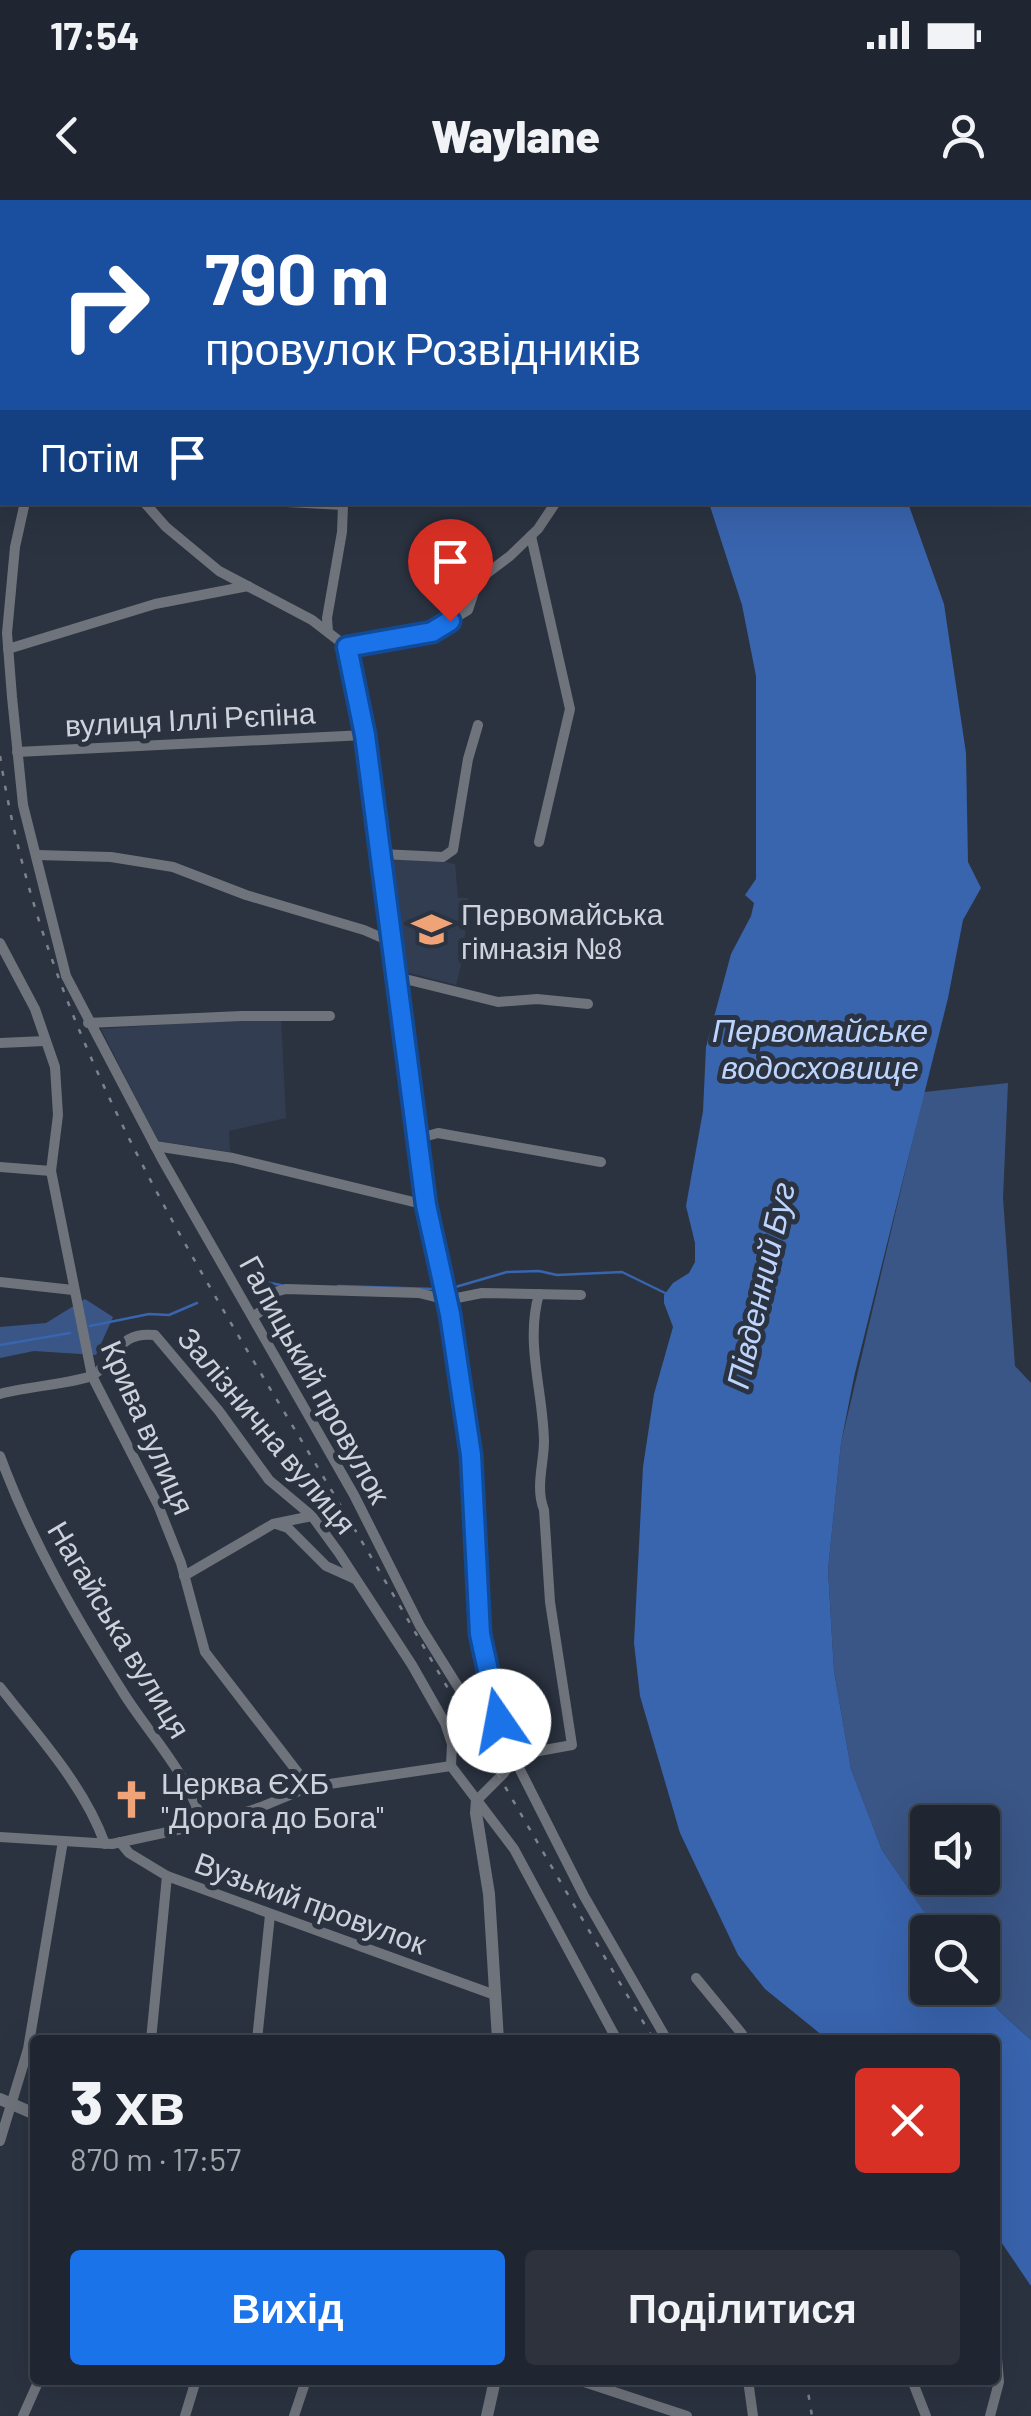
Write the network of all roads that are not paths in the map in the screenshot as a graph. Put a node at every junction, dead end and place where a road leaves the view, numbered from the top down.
1 (24, 505) edge
2 (147, 505) edge
3 (344, 505) edge
4 (554, 505) edge
5 (531, 536) junction
6 (248, 586) junction
7 (328, 632) junction
8 (347, 647) junction
9 (8, 649) junction
10 (478, 725) dead end
11 (365, 735) junction
12 (18, 752) junction
13 (539, 842) dead end
14 (381, 854) junction
15 (37, 855) junction
16 (0, 943) edge
17 (394, 944) junction
18 (398, 977) junction
19 (588, 1004) dead end
20 (330, 1016) dead end
21 (88, 1022) junction
22 (45, 1041) junction
23 (0, 1043) edge
24 (416, 1139) junction
25 (156, 1146) junction
26 (601, 1162) dead end
27 (0, 1167) edge
28 (51, 1171) junction
29 (426, 1205) junction
30 (0, 1282) edge
31 (73, 1290) junction
32 (539, 1294) junction
33 (582, 1295) dead end
34 (447, 1300) junction
35 (253, 1317) junction
36 (92, 1376) junction
37 (0, 1394) edge
38 (0, 1456) edge
39 (312, 1516) junction
40 (275, 1524) junction
41 (184, 1576) junction
42 (355, 1578) junction
43 (0, 1687) edge
44 (511, 1752) junction
45 (451, 1766) junction
46 (308, 1786) junction
47 (477, 1800) junction
48 (202, 1824) junction
49 (0, 1838) edge
50 (63, 1841) junction
51 (120, 1842) junction
52 (105, 1844) junction
53 (167, 1876) junction
54 (270, 1915) junction
55 (696, 1978) dead end
56 (494, 1995) junction
57 (31, 2035) edge
58 (151, 2035) edge
59 (258, 2035) edge
60 (498, 2035) edge
61 (614, 2035) edge
62 (663, 2035) edge
63 (741, 2035) edge
64 (30, 2038) edge
65 (6, 2101) edge
66 (30, 2112) edge
67 (0, 2140) edge
68 (37, 2385) edge
69 (194, 2385) edge
70 (304, 2385) edge
71 (494, 2385) edge
72 (593, 2385) edge
73 (749, 2385) edge
74 (914, 2385) edge
75 (997, 2385) edge
76 (24, 2416) edge
77 (185, 2416) edge
78 (294, 2416) edge
79 (487, 2416) edge
80 (687, 2416) edge
81 (752, 2416) edge
82 (926, 2416) edge
83 (990, 2416) edge

1 - 9 street, Галицький провулок
2 - 6 street
3 - 7 street
4 - 5 street
5 - 8 street
5 - 13 street
6 - 7 street
6 - 9 street
7 - 8 street
8 - 11 street
9 - 12 street, Галицький провулок
10 - 14 street
11 - 12 street, вулиця Іллі Рєпіна
11 - 14 street
12 - 15 street, Галицький провулок
14 - 17 street
15 - 17 street
15 - 21 street, Галицький провулок
16 - 22 street, Крива вулиця
17 - 18 street
18 - 19 street
18 - 24 street
20 - 21 street
21 - 25 street, Галицький провулок
22 - 23 street
22 - 28 street, Крива вулиця
24 - 26 street
24 - 29 street
25 - 29 street
25 - 35 street, Галицький провулок
27 - 28 street
28 - 31 street, Крива вулиця
29 - 34 street
30 - 31 street
31 - 36 street, Крива вулиця
32 - 33 street
32 - 34 street
32 - 44 street
34 - 35 street
34 - 44 street
35 - 44 street, Галицький провулок
36 - 37 street
36 - 39 street, Залізнична вулиця
36 - 41 street, Крива вулиця
38 - 48 street, Нагайська вулиця
39 - 40 street
39 - 42 street, Залізнична вулиця
40 - 41 street
40 - 42 street
41 - 46 street, Крива вулиця
42 - 45 street, Залізнична вулиця
43 - 52 street
44 - 47 street
44 - 62 street
45 - 46 street
45 - 47 street, Залізнична вулиця
46 - 48 street
47 - 56 street
47 - 61 street, Залізнична вулиця
48 - 51 street
49 - 50 street
50 - 52 street
50 - 57 street
51 - 52 street
51 - 53 street, Вузький провулок
53 - 54 street, Вузький провулок
53 - 58 street
54 - 56 street, Вузький провулок
54 - 59 street
55 - 63 street
56 - 60 street
64 - 65 street
65 - 66 street
65 - 67 street
68 - 76 street
69 - 77 street
70 - 78 street
71 - 79 street
72 - 80 street
73 - 81 street
74 - 82 street
75 - 83 street

